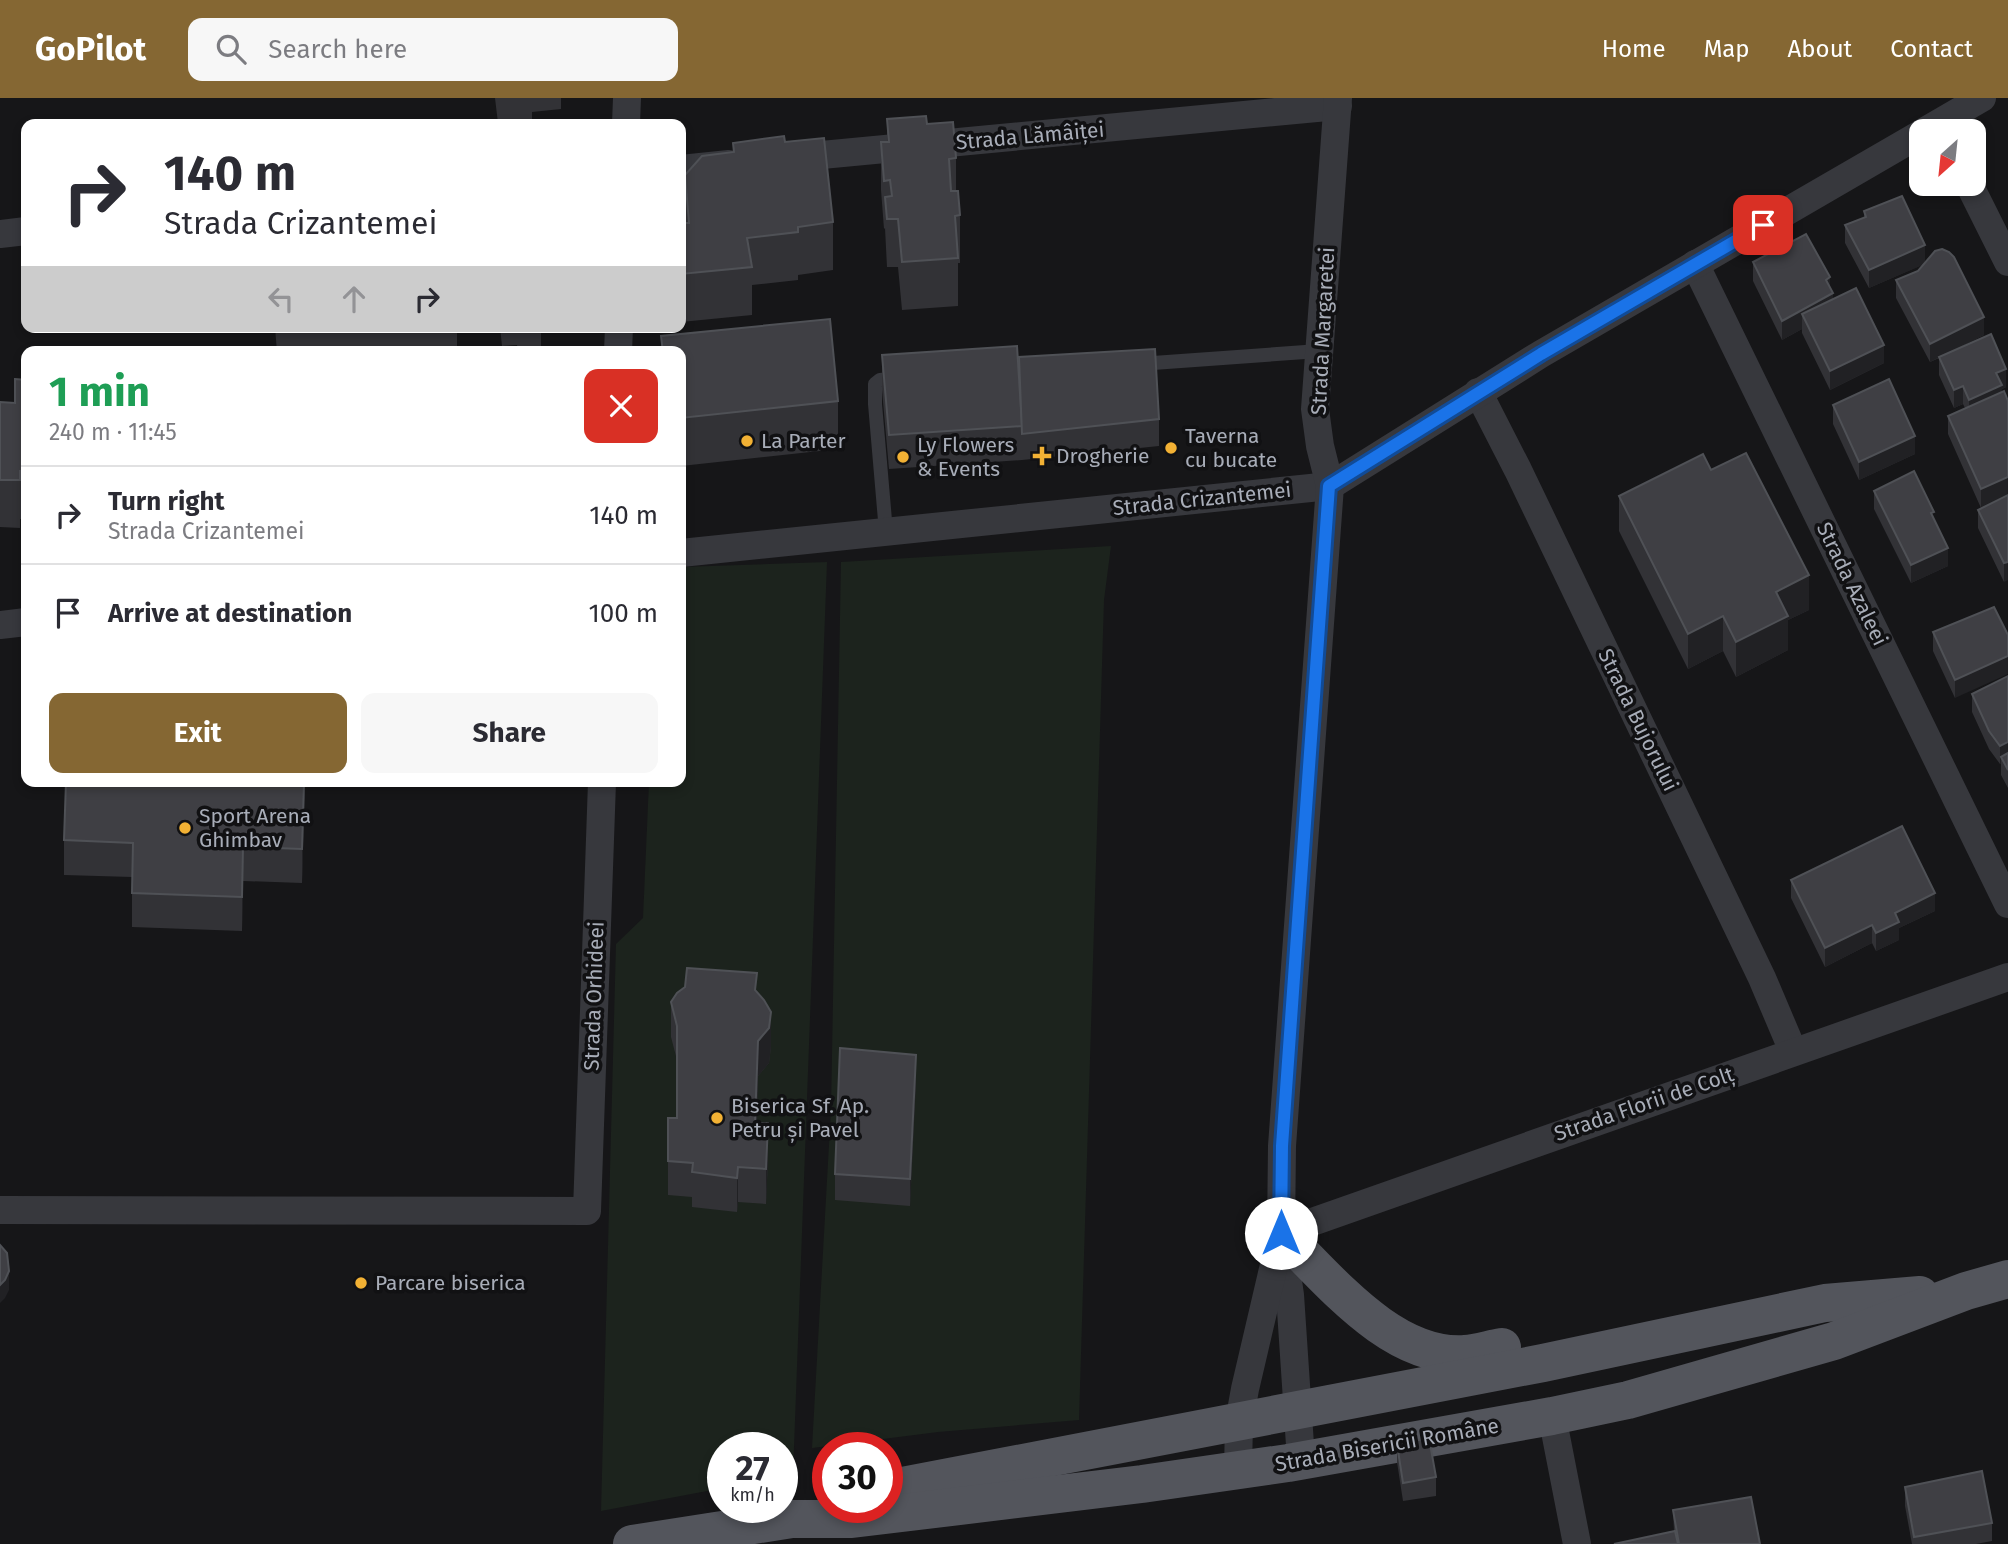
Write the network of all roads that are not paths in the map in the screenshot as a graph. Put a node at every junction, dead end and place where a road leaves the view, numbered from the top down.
1 (627, 98) edge
2 (1982, 98) edge
3 (1338, 102) edge
4 (626, 119) edge
5 (1949, 119) edge
6 (1909, 143) edge
7 (686, 169) edge
8 (1975, 196) edge
9 (21, 232) edge
10 (0, 234) edge
11 (2008, 262) edge
12 (1695, 264) junction
13 (1319, 351) junction
14 (1119, 365) edge
15 (919, 377) edge
16 (1478, 392) junction
17 (1329, 486) junction
18 (886, 532) junction
19 (686, 553) edge
20 (21, 623) edge
21 (0, 625) edge
22 (602, 787) edge
23 (2008, 904) edge
24 (2008, 977) edge
25 (1793, 1051) junction
26 (0, 1210) edge
27 (1281, 1233) junction
28 (2008, 1279) edge
29 (1966, 1291) junction
30 (1792, 1310) junction
31 (1298, 1410) junction
32 (1552, 1416) junction
33 (1239, 1422) junction
34 (1301, 1460) junction
35 (1238, 1470) junction
36 (903, 1486) edge
37 (798, 1518) edge
38 (761, 1523) edge
39 (632, 1544) edge
40 (1577, 1544) edge

1 - 4 street
2 - 5 street, Strada Crizantemei
3 - 7 street, Strada Lămâiței
3 - 13 street, Strada Margaretei
6 - 12 street, Strada Crizantemei
8 - 11 street
9 - 10 street
12 - 16 street, Strada Crizantemei
12 - 23 street, Strada Azaleei
13 - 14 lane
13 - 17 street, Strada Margaretei
15 - 18 lane
16 - 17 street, Strada Crizantemei
16 - 25 street, Strada Bujorului
17 - 18 street, Strada Crizantemei
17 - 27 street, Strada Margaretei
18 - 19 street, Strada Crizantemei
20 - 21 street
22 - 26 street, Strada Orhideei
24 - 25 street, Strada Florii de Colț
25 - 27 street, Strada Florii de Colț
27 - 30 main road
27 - 31 street, Strada Margaretei
27 - 33 street, Strada Margaretei
28 - 29 main road, Strada Bisericii Române
29 - 30 main road, Strada Bisericii Române
29 - 32 main road, Strada Bisericii Române
30 - 31 main road, Strada Bisericii Române
31 - 33 main road, Strada Bisericii Române
31 - 34 street, Strada Margaretei
32 - 34 main road, Strada Bisericii Române
32 - 40 street
33 - 35 street, Strada Margaretei
33 - 36 main road, Strada Bisericii Române
34 - 35 main road, Strada Bisericii Române
35 - 37 main road, Strada Bisericii Române
38 - 39 main road, Strada Bisericii Române

